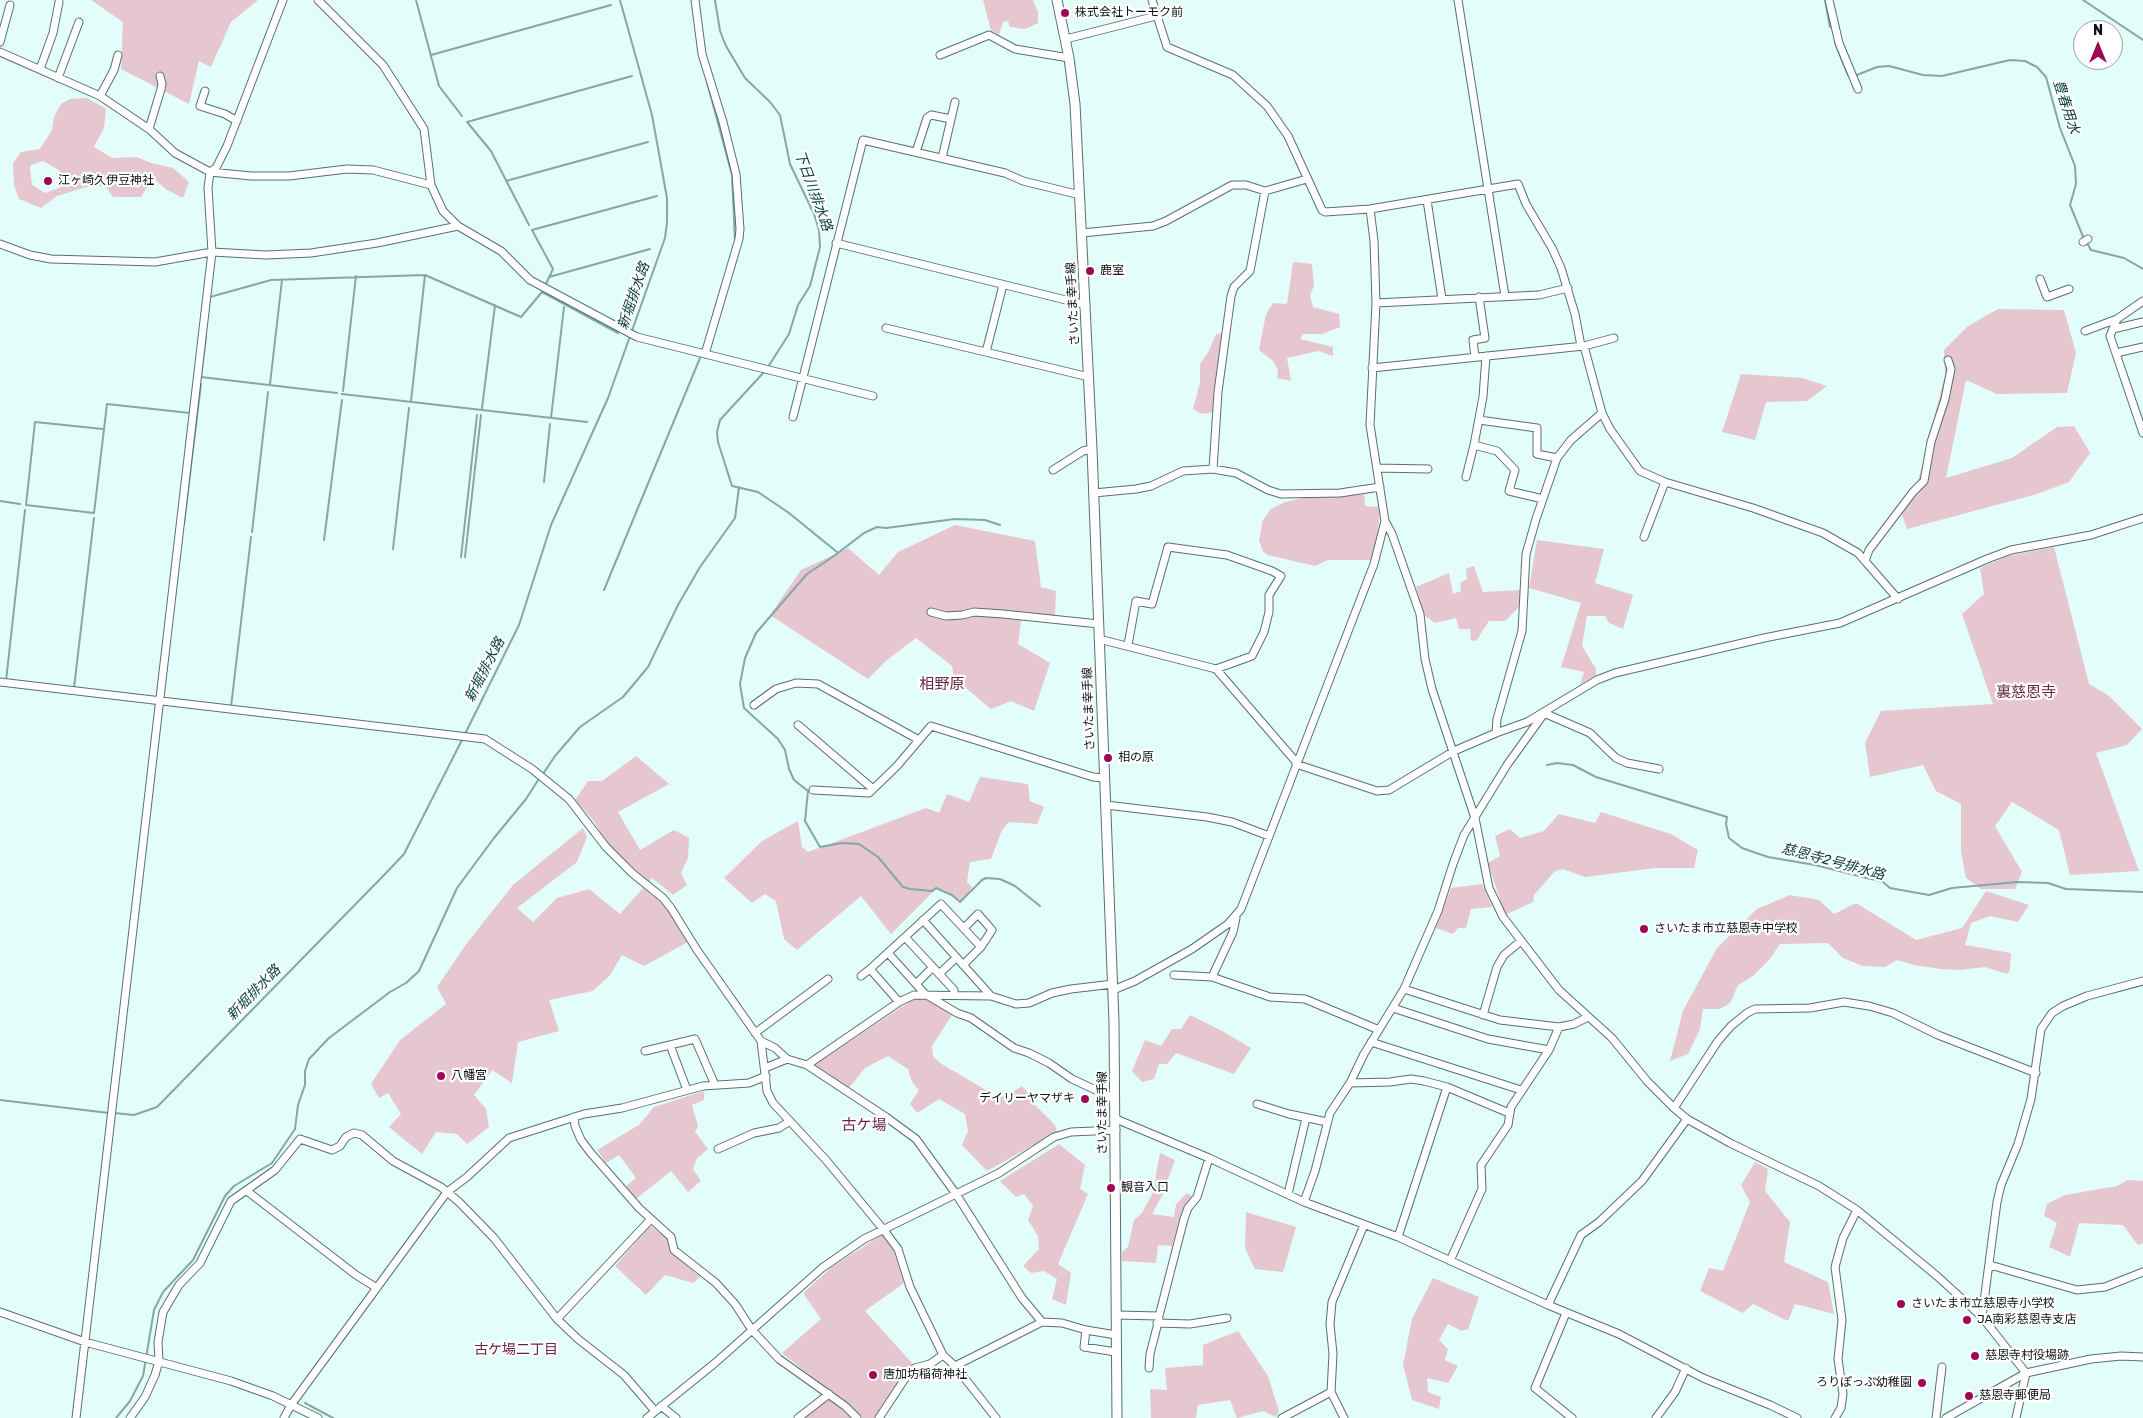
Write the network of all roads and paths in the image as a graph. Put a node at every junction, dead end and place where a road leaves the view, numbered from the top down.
1 (283, 0) edge
2 (318, 0) edge
3 (695, 0) edge
4 (1057, 0) edge
5 (1152, 0) edge
6 (1458, 0) edge
7 (1829, 0) edge
8 (59, 2) dead end
9 (10, 5) dead end
10 (1156, 16) junction
11 (79, 22) dead end
12 (1066, 39) junction
13 (0, 42) edge
14 (0, 52) edge
15 (118, 55) dead end
16 (940, 56) dead end
17 (1069, 58) junction
18 (40, 70) junction
19 (160, 76) dead end
20 (58, 78) junction
21 (1858, 89) dead end
22 (205, 91) dead end
23 (100, 96) junction
24 (955, 102) dead end
25 (951, 119) junction
26 (237, 121) junction
27 (149, 129) junction
28 (916, 152) junction
29 (942, 158) junction
30 (210, 172) junction
31 (1307, 179) junction
32 (431, 185) junction
33 (1487, 190) junction
34 (1265, 191) junction
35 (1080, 195) junction
36 (1427, 200) junction
37 (1370, 209) junction
38 (458, 226) junction
39 (1082, 233) junction
40 (836, 243) junction
41 (0, 244) edge
42 (212, 252) junction
43 (2040, 279) dead end
44 (1003, 285) junction
45 (1568, 288) junction
46 (2070, 289) dead end
47 (1505, 296) junction
48 (1479, 297) junction
49 (1442, 299) junction
50 (2143, 302) edge
51 (1376, 304) junction
52 (1086, 305) junction
53 (2118, 319) junction
54 (2143, 322) edge
55 (886, 328) dead end
56 (2113, 329) junction
57 (2085, 331) dead end
58 (1614, 338) dead end
59 (1582, 346) junction
60 (2143, 347) edge
61 (986, 352) junction
62 (2116, 353) junction
63 (705, 354) junction
64 (1486, 356) junction
65 (1475, 357) junction
66 (1948, 360) dead end
67 (1372, 368) junction
68 (1089, 377) junction
69 (802, 378) junction
70 (873, 396) dead end
71 (1602, 413) junction
72 (794, 417) dead end
73 (1478, 420) junction
74 (2143, 433) edge
75 (1474, 445) junction
76 (1092, 449) junction
77 (1557, 458) junction
78 (1377, 468) junction
79 (1213, 469) junction
80 (1428, 469) dead end
81 (1053, 470) dead end
82 (1466, 477) dead end
83 (1665, 482) junction
84 (1380, 487) junction
85 (1094, 493) junction
86 (1543, 499) junction
87 (2143, 518) edge
88 (1385, 521) junction
89 (1644, 537) dead end
90 (1865, 561) junction
91 (1898, 599) junction
92 (931, 612) dead end
93 (1099, 624) junction
94 (1099, 639) junction
95 (1128, 646) junction
96 (1216, 669) junction
97 (0, 682) edge
98 (160, 701) junction
99 (754, 705) dead end
100 (1544, 713) junction
101 (798, 725) dead end
102 (1496, 733) junction
103 (919, 740) junction
104 (1454, 750) junction
105 (1296, 764) junction
106 (1659, 769) dead end
107 (1104, 778) junction
108 (872, 789) junction
109 (813, 790) dead end
110 (1106, 805) junction
111 (1475, 818) junction
112 (1270, 836) junction
113 (1236, 918) junction
114 (923, 920) junction
115 (964, 928) junction
116 (905, 937) junction
117 (1521, 941) junction
118 (981, 947) junction
119 (888, 953) junction
120 (956, 958) junction
121 (963, 965) junction
122 (933, 968) junction
123 (870, 970) junction
124 (939, 974) junction
125 (1174, 975) dead end
126 (861, 976) dead end
127 (1212, 977) junction
128 (828, 979) dead end
129 (2143, 981) edge
130 (916, 984) junction
131 (1113, 987) junction
132 (1404, 990) junction
133 (925, 994) junction
134 (954, 994) junction
135 (991, 996) junction
136 (899, 1002) junction
137 (1393, 1008) junction
138 (1483, 1015) junction
139 (1588, 1016) junction
140 (1559, 1027) junction
141 (1379, 1030) junction
142 (755, 1033) junction
143 (761, 1041) junction
144 (1371, 1042) junction
145 (670, 1045) junction
146 (1549, 1050) junction
147 (645, 1051) dead end
148 (787, 1059) junction
149 (806, 1065) junction
150 (765, 1072) junction
151 (2036, 1073) junction
152 (1350, 1083) junction
153 (714, 1085) junction
154 (1447, 1087) junction
155 (687, 1090) junction
156 (1521, 1090) junction
157 (1115, 1099) junction
158 (1257, 1104) dead end
159 (1674, 1108) junction
160 (1509, 1113) junction
161 (574, 1117) junction
162 (1306, 1118) junction
163 (1116, 1119) junction
164 (1688, 1119) junction
165 (790, 1121) junction
166 (1327, 1122) junction
167 (1116, 1130) junction
168 (718, 1149) dead end
169 (1209, 1158) junction
170 (246, 1191) junction
171 (448, 1192) junction
172 (956, 1194) junction
173 (1288, 1194) junction
174 (1304, 1202) junction
175 (1857, 1210) junction
176 (650, 1220) junction
177 (1364, 1225) junction
178 (883, 1229) junction
179 (1398, 1237) junction
180 (1450, 1261) junction
181 (1990, 1265) junction
182 (2143, 1272) edge
183 (377, 1288) junction
184 (1548, 1305) junction
185 (0, 1312) edge
186 (1566, 1313) junction
187 (1116, 1315) junction
188 (1982, 1317) junction
189 (1227, 1318) dead end
190 (557, 1319) junction
191 (1158, 1320) junction
192 (1042, 1322) junction
193 (752, 1330) junction
194 (1086, 1330) junction
195 (1116, 1335) junction
196 (85, 1342) junction
197 (1116, 1352) junction
198 (943, 1355) junction
199 (2143, 1357) edge
200 (159, 1361) junction
201 (955, 1366) junction
202 (1942, 1367) dead end
203 (1149, 1368) dead end
204 (1686, 1368) junction
205 (2026, 1373) junction
206 (1331, 1392) junction
207 (829, 1394) junction
208 (292, 1405) junction
209 (658, 1408) junction
210 (76, 1418) edge
211 (130, 1418) edge
212 (284, 1418) edge
213 (318, 1418) edge
214 (646, 1418) edge
215 (676, 1418) edge
216 (798, 1418) edge
217 (857, 1418) edge
218 (879, 1418) edge
219 (996, 1418) edge
220 (1117, 1418) edge
221 (1282, 1418) edge
222 (1344, 1418) edge
223 (1572, 1418) edge
224 (1656, 1418) edge
225 (1797, 1418) edge
226 (1835, 1418) edge
227 (1936, 1418) edge
228 (1946, 1418) edge
229 (2016, 1418) edge

1 - 26 street
2 - 32 street
3 - 63 street
4 - 12 main road, さいたま幸手線
5 - 10 street
6 - 33 street
7 - 21 street
8 - 18 street
9 - 13 street
10 - 12 street
10 - 31 street
11 - 20 street
12 - 17 main road, さいたま幸手線
14 - 18 street
15 - 23 street
16 - 17 street
17 - 35 main road, さいたま幸手線
18 - 20 street
19 - 27 street
20 - 23 street
22 - 26 street
23 - 27 street
24 - 25 street
25 - 28 street
25 - 29 street
26 - 30 street
27 - 30 street
28 - 29 street
28 - 40 street
29 - 35 street
30 - 32 street
30 - 42 street
31 - 34 street
31 - 37 street
32 - 38 street
33 - 36 street
33 - 45 street
33 - 47 street
34 - 39 street
34 - 79 street
35 - 39 main road, さいたま幸手線
36 - 37 street
36 - 49 street
37 - 51 street
38 - 42 street
38 - 63 street
39 - 52 main road, さいたま幸手線
40 - 44 street
40 - 69 street
41 - 42 street
42 - 98 street
43 - 46 street
44 - 52 street
44 - 61 street
45 - 47 street
45 - 59 street
47 - 48 street
48 - 49 street
48 - 65 street
49 - 51 street
50 - 53 street
51 - 67 street
52 - 68 main road, さいたま幸手線
53 - 56 street
53 - 57 street
54 - 56 street
55 - 61 street
56 - 62 street
58 - 59 street
59 - 64 street
59 - 71 street
60 - 62 street
61 - 68 street
62 - 74 street
63 - 69 street
64 - 65 street
64 - 73 street
65 - 67 street
66 - 90 street
67 - 78 street
68 - 76 main road, さいたま幸手線
69 - 70 street
69 - 72 street
71 - 77 street
71 - 83 street
73 - 75 street
73 - 77 street
75 - 82 street
75 - 86 street
76 - 81 street
76 - 85 main road, さいたま幸手線
77 - 86 street
78 - 80 street
78 - 84 street
79 - 84 street
79 - 85 street
83 - 89 street
83 - 90 street
84 - 88 street
85 - 93 main road, さいたま幸手線
86 - 102 street
87 - 91 street
88 - 104 street
88 - 105 street
90 - 91 street
91 - 100 street
92 - 93 street
93 - 94 main road, さいたま幸手線
94 - 95 street
94 - 107 main road, さいたま幸手線
95 - 96 street
95 - 96 street
96 - 105 street
97 - 98 street
98 - 142 street
98 - 196 street
99 - 103 street
100 - 102 street
100 - 106 street
100 - 111 street
101 - 108 street
102 - 104 street
103 - 107 street
103 - 108 street
104 - 105 street
104 - 111 street
105 - 112 street
107 - 110 main road, さいたま幸手線
108 - 109 street
110 - 112 street
110 - 131 main road, さいたま幸手線
111 - 117 street
111 - 132 street
112 - 113 street
113 - 127 street
113 - 131 street
114 - 115 street
114 - 116 street
114 - 120 street
115 - 118 street
115 - 118 street
116 - 119 street
116 - 122 street
117 - 138 street
117 - 139 street
118 - 121 street
119 - 123 street
119 - 130 street
120 - 121 street
120 - 124 street
121 - 135 street
122 - 124 street
122 - 130 street
123 - 126 street
123 - 136 street
124 - 134 street
125 - 127 street
127 - 141 street
128 - 142 street
129 - 151 street
130 - 133 street
131 - 135 street
131 - 157 main road, さいたま幸手線
132 - 137 street
132 - 138 street
133 - 134 street
133 - 136 street
133 - 157 street
134 - 135 street
136 - 149 street
137 - 141 street
137 - 146 street
138 - 140 street
139 - 140 street
139 - 159 street
140 - 146 street
141 - 144 street
142 - 143 street
143 - 148 street
143 - 150 street
144 - 152 street
144 - 156 street
145 - 147 street
145 - 153 street
145 - 155 street
146 - 156 street
148 - 149 street
148 - 150 street
149 - 172 street
150 - 153 street
150 - 165 street
151 - 159 street
151 - 181 street
152 - 154 street
152 - 166 street
153 - 155 street
154 - 160 street
154 - 179 street
155 - 161 street
156 - 160 street
157 - 163 main road, さいたま幸手線
158 - 162 street
159 - 164 street
160 - 180 street
161 - 171 street
161 - 176 street
162 - 166 street
162 - 173 street
163 - 167 main road, さいたま幸手線
163 - 169 street
164 - 175 street
164 - 184 street
165 - 168 street
165 - 178 street
166 - 174 street
167 - 172 street
167 - 187 main road, さいたま幸手線
169 - 173 street
169 - 191 street
170 - 171 street
170 - 183 street
170 - 200 street
171 - 183 street
171 - 190 street
172 - 178 street
172 - 192 street
173 - 174 street
174 - 177 street
175 - 188 street
175 - 226 street
176 - 190 street
176 - 193 street
177 - 179 street
177 - 206 street
178 - 193 street
178 - 198 street
179 - 180 street
180 - 184 street
181 - 182 street
181 - 188 street
183 - 208 street
184 - 186 street
185 - 196 street
186 - 204 street
186 - 223 street
187 - 191 street
187 - 195 main road, さいたま幸手線
188 - 205 street
189 - 191 street
190 - 209 street
191 - 203 street
192 - 194 street
192 - 201 street
193 - 207 street
193 - 209 street
194 - 195 street
194 - 197 street
195 - 197 main road, さいたま幸手線
196 - 200 street
196 - 210 street
197 - 220 main road, さいたま幸手線
198 - 201 street
198 - 218 street
199 - 205 street
200 - 208 street
200 - 211 street
201 - 219 street
202 - 227 street
204 - 224 street
204 - 225 street
205 - 228 street
205 - 229 street
206 - 221 street
206 - 222 street
207 - 216 street
207 - 217 street
208 - 212 street
208 - 213 street
209 - 214 street
209 - 215 street

